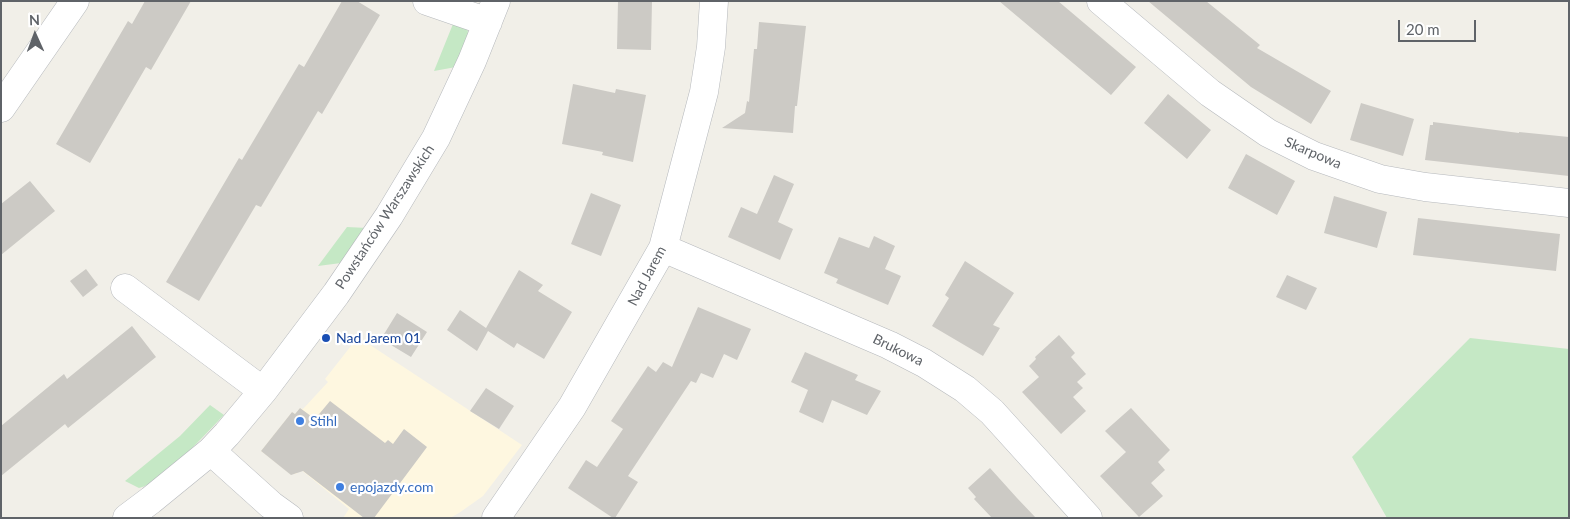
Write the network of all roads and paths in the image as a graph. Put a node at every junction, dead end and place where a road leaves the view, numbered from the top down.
1 (75, 1) edge
2 (427, 1) edge
3 (714, 1) edge
4 (1101, 1) edge
5 (492, 12) edge
6 (1, 108) edge
7 (1569, 203) edge
8 (663, 248) junction
9 (125, 288) dead end
10 (264, 391) junction
11 (212, 451) junction
12 (127, 518) edge
13 (288, 518) edge
14 (496, 518) edge
15 (1088, 518) edge

1 - 6 street
2 - 5 street
3 - 8 street, Nad Jarem
4 - 7 street, Skarpowa
5 - 10 street, Powstańców Warszawskich
8 - 14 street, Nad Jarem
8 - 15 street, Brukowa
9 - 10 street
10 - 11 street, Powstańców Warszawskich
11 - 12 street, Powstańców Warszawskich
11 - 13 street

